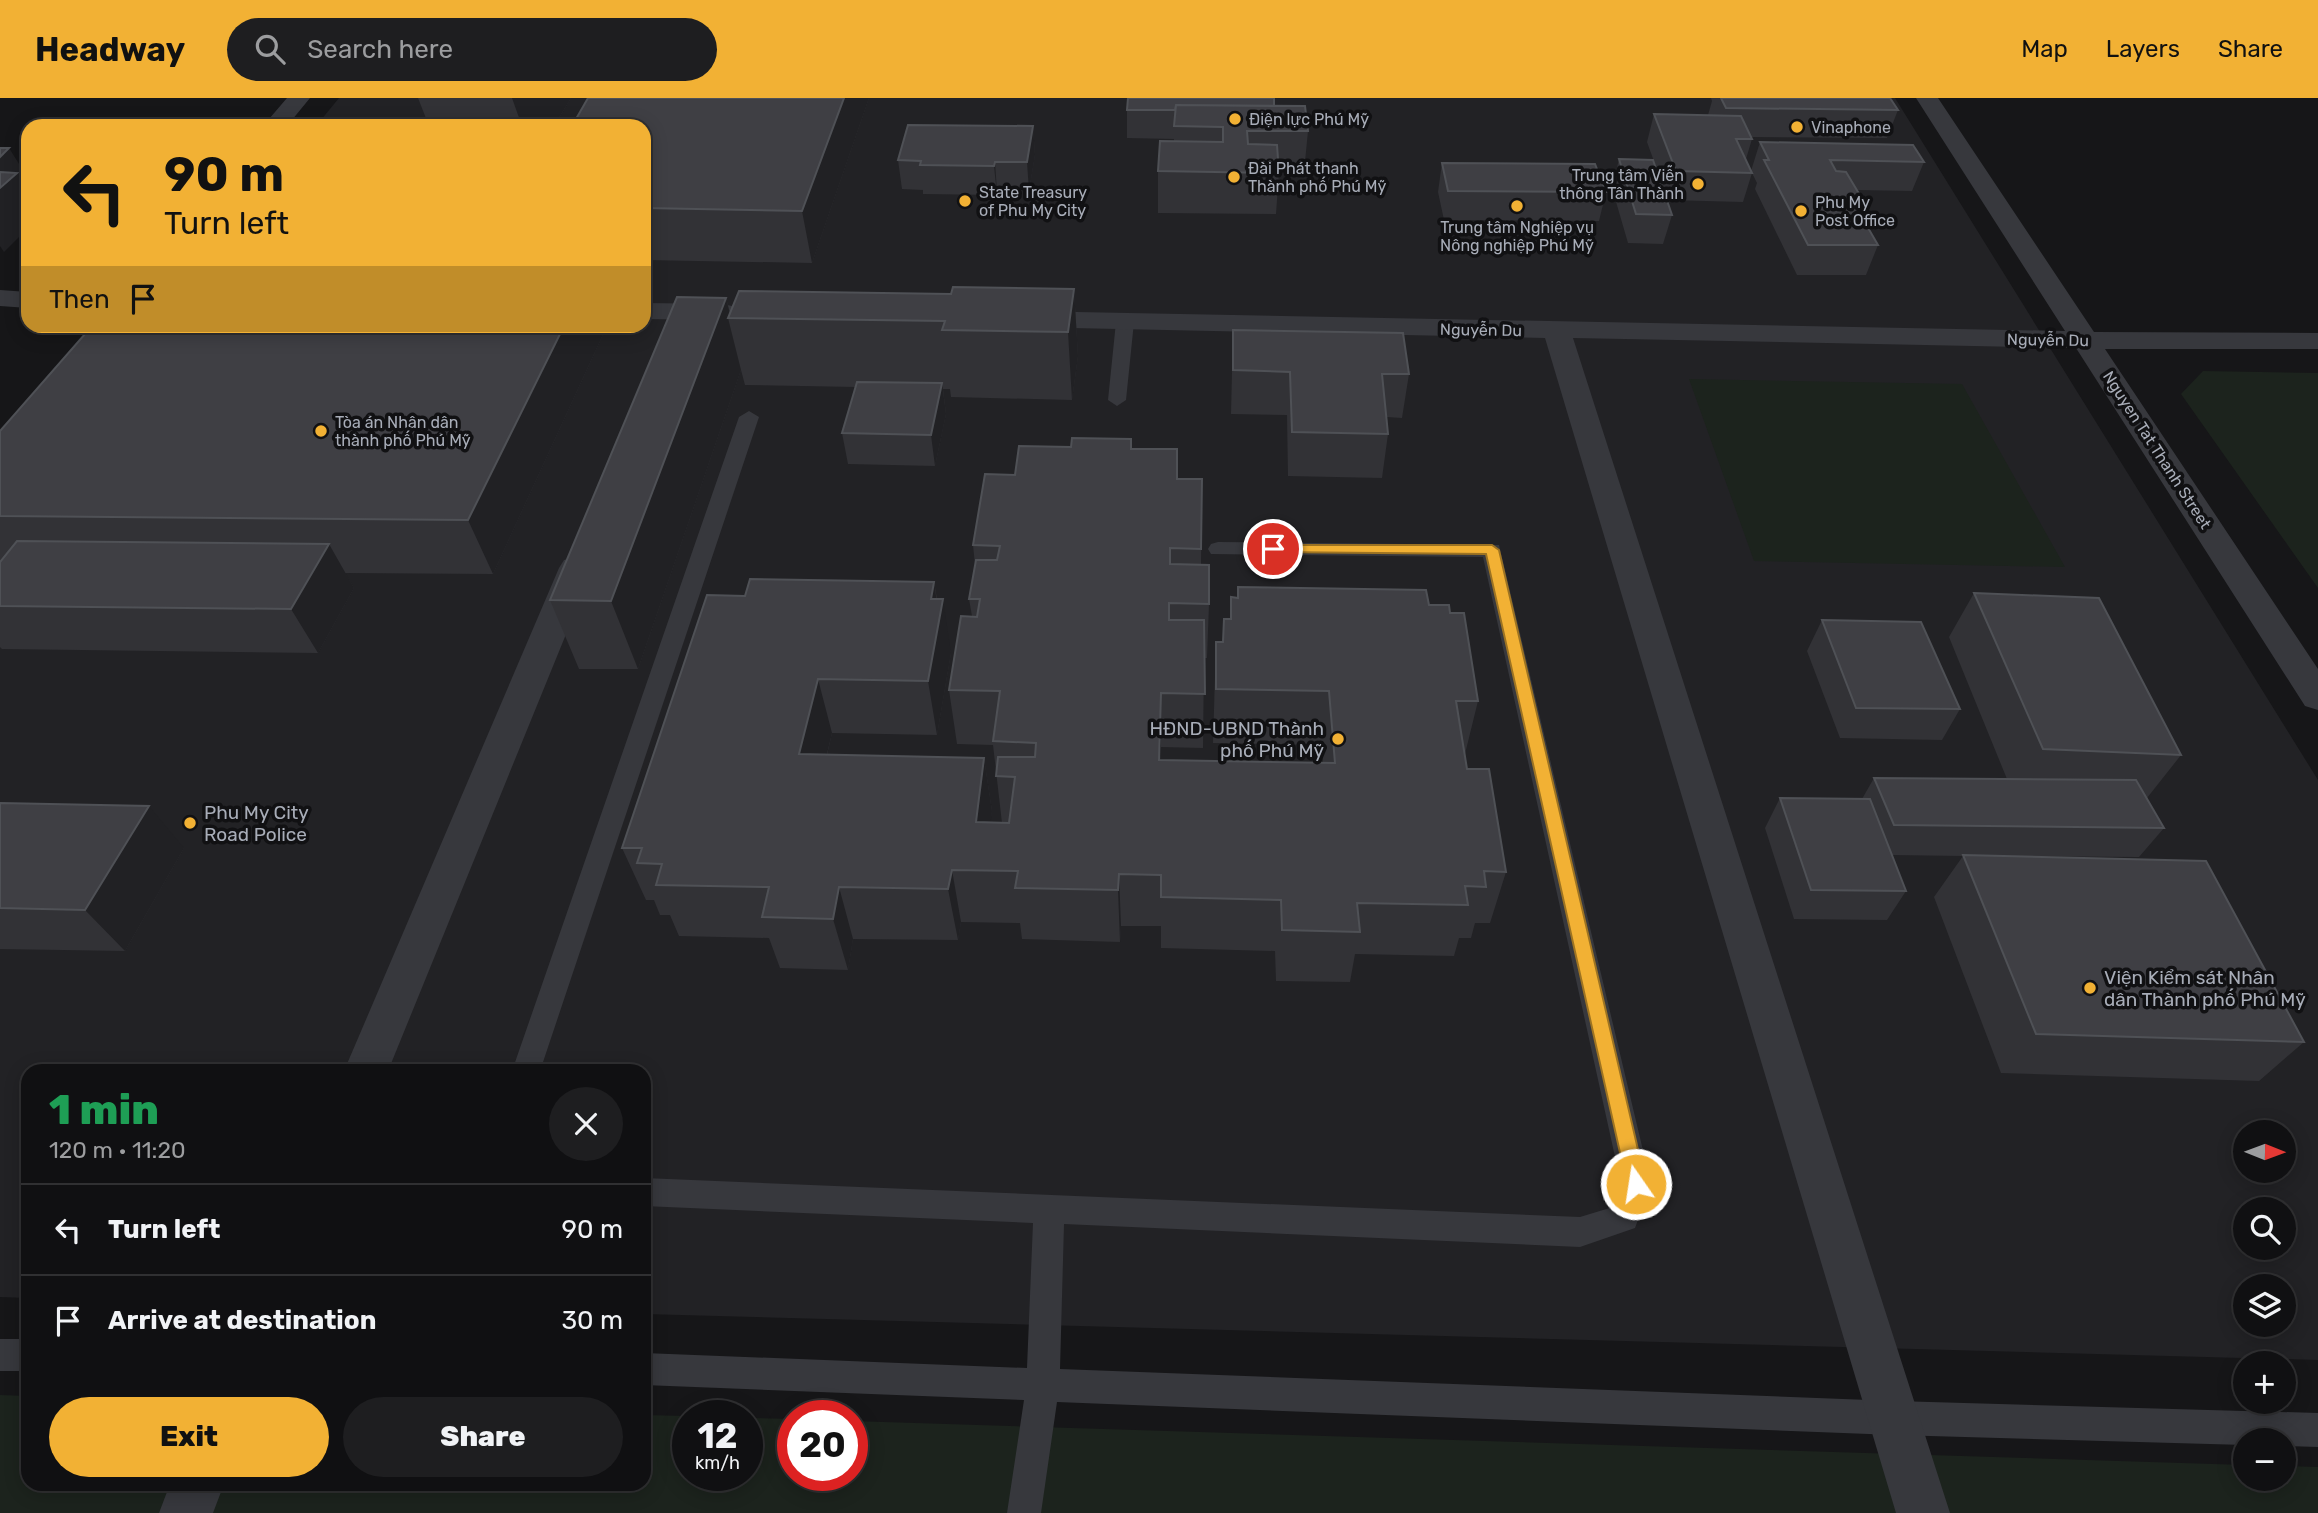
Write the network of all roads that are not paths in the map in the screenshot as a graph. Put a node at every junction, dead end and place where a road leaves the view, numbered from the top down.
1 (299, 98) edge
2 (1927, 98) edge
3 (281, 119) edge
4 (0, 299) edge
5 (21, 300) edge
6 (651, 311) edge
7 (684, 312) junction
8 (753, 313) edge
9 (1001, 319) edge
10 (1125, 321) junction
11 (1557, 331) junction
12 (2085, 340) junction
13 (2318, 341) edge
14 (668, 350) edge
15 (1117, 400) dead end
16 (749, 417) dead end
17 (587, 543) edge
18 (1218, 549) dead end
19 (2318, 696) edge
20 (369, 1064) edge
21 (528, 1064) edge
22 (651, 1192) edge
23 (1049, 1210) junction
24 (0, 1355) edge
25 (21, 1355) edge
26 (651, 1369) edge
27 (1042, 1383) junction
28 (1895, 1418) junction
29 (2318, 1430) edge
30 (194, 1491) edge
31 (186, 1513) edge
32 (1024, 1513) edge
33 (1923, 1513) edge

1 - 3 street
2 - 12 street, Nguyen Tat Thanh Street
4 - 5 street
6 - 7 street
7 - 8 street
7 - 14 street
9 - 10 street, Nguyễn Du
10 - 11 street, Nguyễn Du
10 - 15 lane
11 - 12 street, Nguyễn Du
11 - 28 street
12 - 13 street, Nguyễn Du
12 - 19 street, Nguyen Tat Thanh Street
16 - 21 lane
17 - 20 street
18 - 23 lane
22 - 23 lane
23 - 27 lane
24 - 25 lane
26 - 27 lane
27 - 28 lane
27 - 32 lane
28 - 29 lane
28 - 33 street
30 - 31 street

